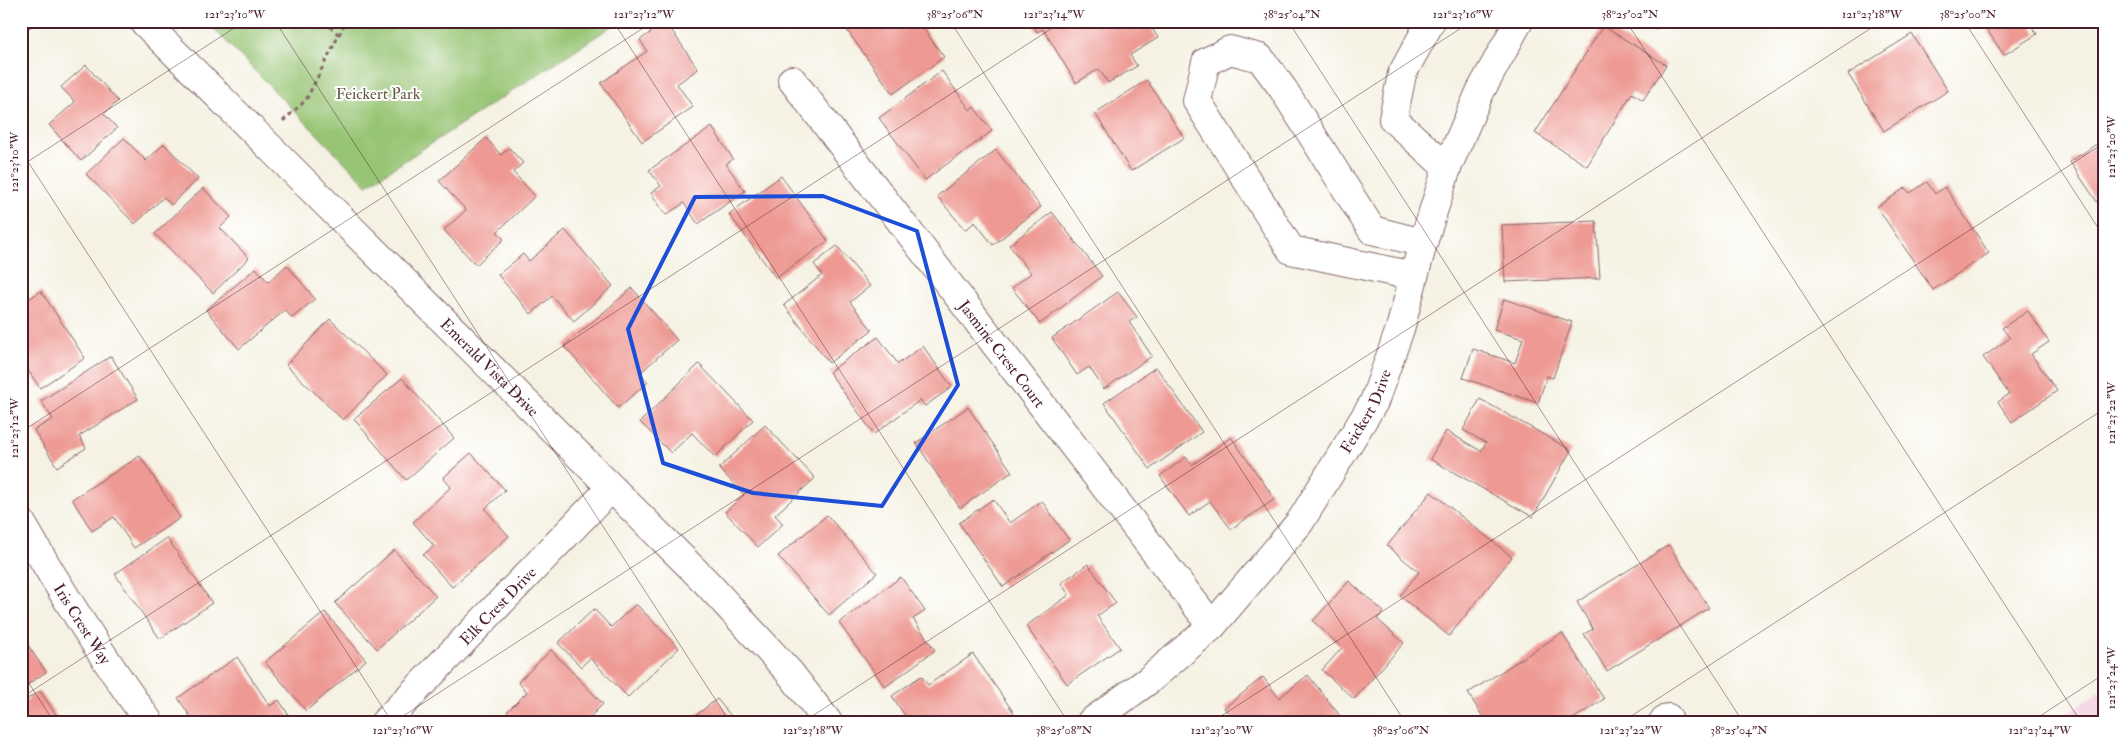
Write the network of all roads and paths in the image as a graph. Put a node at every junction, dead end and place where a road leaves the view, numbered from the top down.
1 (143, 21) edge
2 (324, 21) edge
3 (346, 21) edge
4 (1432, 21) edge
5 (1519, 21) edge
6 (339, 35) junction
7 (792, 80) dead end
8 (262, 140) junction
9 (1447, 168) junction
10 (1423, 243) junction
11 (1413, 276) junction
12 (611, 488) junction
13 (21, 522) edge
14 (1212, 626) junction
15 (149, 722) edge
16 (385, 722) edge
17 (828, 722) edge
18 (1091, 722) edge

1 - 8 street, Emerald Vista Drive
2 - 6 path
3 - 6 path
4 - 9 street
5 - 9 street, Feickert Drive
6 - 8 path
7 - 14 street, Jasmine Crest Court
8 - 12 street, Emerald Vista Drive
9 - 10 street, Feickert Drive
10 - 11 street, Feickert Drive
10 - 11 street
11 - 14 street, Feickert Drive
12 - 16 street, Elk Crest Drive
12 - 17 street, Emerald Vista Drive
13 - 15 street, Iris Crest Way
14 - 18 street, Feickert Drive

